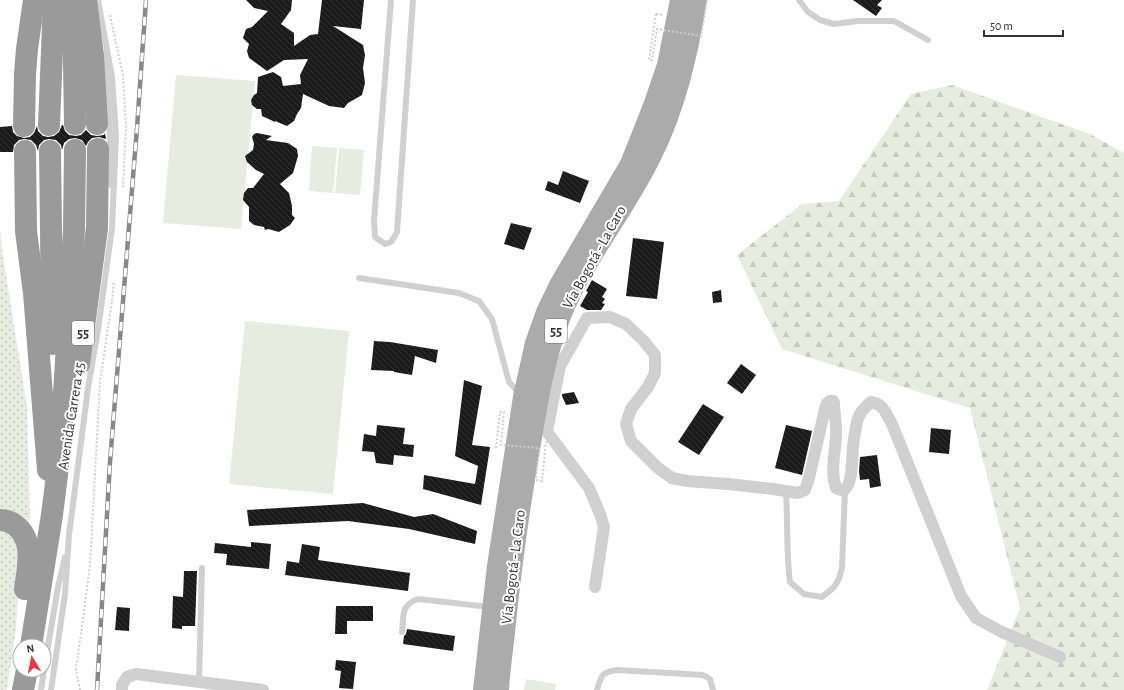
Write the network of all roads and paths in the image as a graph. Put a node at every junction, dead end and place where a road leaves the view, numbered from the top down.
1 (34, 0) edge
2 (54, 0) edge
3 (73, 0) edge
4 (86, 0) edge
5 (98, 0) edge
6 (391, 0) edge
7 (413, 0) edge
8 (680, 0) edge
9 (697, 0) edge
10 (707, 0) edge
11 (798, 0) edge
12 (656, 14) dead end
13 (928, 40) dead end
14 (75, 124) dead end
15 (97, 124) dead end
16 (49, 125) dead end
17 (24, 126) dead end
18 (98, 149) dead end
19 (75, 150) dead end
20 (25, 151) dead end
21 (50, 151) dead end
22 (359, 278) dead end
23 (523, 397) junction
24 (543, 430) junction
25 (496, 448) dead end
26 (845, 489) junction
27 (786, 491) junction
28 (52, 515) junction
29 (0, 520) edge
30 (69, 535) junction
31 (202, 568) dead end
32 (595, 587) dead end
33 (492, 607) junction
34 (402, 632) dead end
35 (22, 638) edge
36 (32, 638) edge
37 (49, 638) edge
38 (1060, 658) dead end
39 (22, 678) edge
40 (25, 678) edge
41 (43, 678) edge
42 (199, 682) junction
43 (23, 690) edge
44 (41, 690) edge
45 (51, 690) edge
46 (122, 690) edge
47 (263, 690) edge
48 (483, 690) edge
49 (499, 690) edge
50 (597, 690) edge
51 (713, 690) edge

1 - 17 highway
2 - 16 highway
3 - 14 highway
4 - 15 highway
5 - 30 lane
6 - 7 lane
8 - 23 main road, Vía Bogotá - La Caro / 55
9 - 24 main road, Vía Bogotá - La Caro / 55
10 - 12 path, bridge
11 - 13 lane
18 - 28 highway, Avenida Carrera 45 / 55
19 - 28 highway, Avenida Carrera 45 / 55
20 - 28 highway, Avenida Carrera 45 / 55
21 - 28 highway, Avenida Carrera 45 / 55
22 - 23 lane
23 - 33 main road, Vía Bogotá - La Caro / 55
24 - 25 path, bridge
24 - 27 street
24 - 32 street
24 - 49 main road, Vía Bogotá - La Caro / 55
26 - 27 street
26 - 27 lane
26 - 38 street
28 - 36 highway, Avenida Carrera 45 / 55
29 - 35 highway
30 - 37 lane
30 - 45 lane
31 - 42 lane
33 - 34 lane
33 - 48 main road, Vía Bogotá - La Caro / 55
39 - 43 highway
40 - 43 highway
41 - 44 lane
42 - 46 street
42 - 47 street
50 - 51 lane

